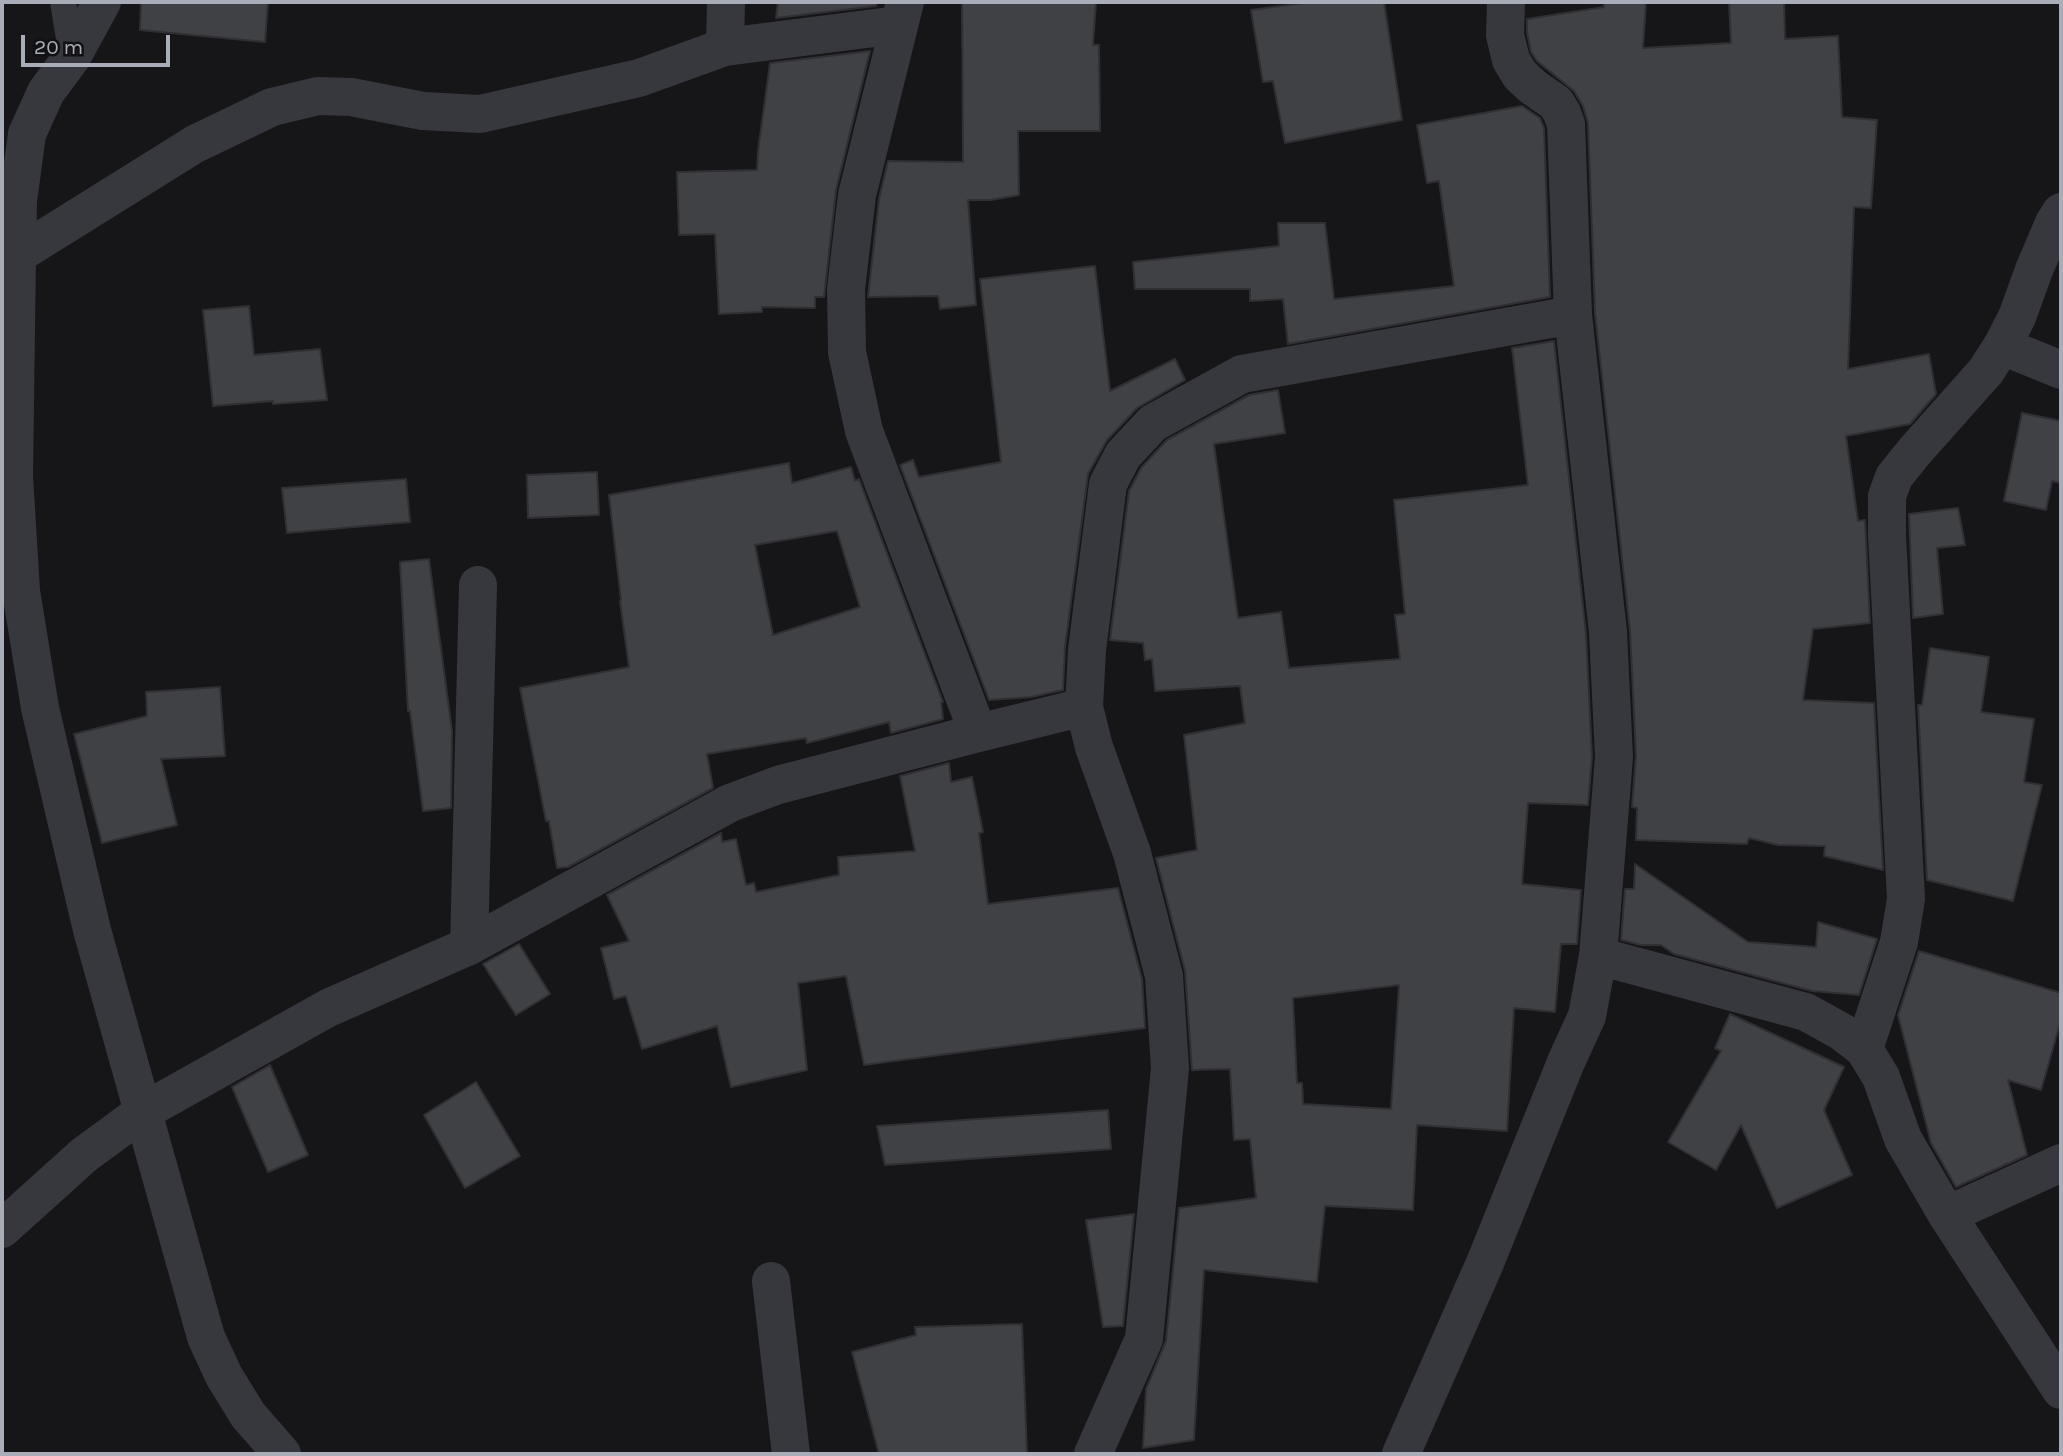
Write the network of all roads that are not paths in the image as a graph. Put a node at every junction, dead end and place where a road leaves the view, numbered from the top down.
1 (63, 2) edge
2 (102, 2) edge
3 (726, 2) edge
4 (1506, 2) edge
5 (902, 13) edge
6 (725, 47) junction
7 (72, 57) junction
8 (2061, 212) edge
9 (17, 255) junction
10 (1573, 316) junction
11 (2003, 346) junction
12 (2061, 370) edge
13 (478, 585) dead end
14 (1084, 707) junction
15 (978, 733) junction
16 (470, 946) junction
17 (1598, 956) junction
18 (1864, 1049) junction
19 (144, 1111) junction
20 (2061, 1163) edge
21 (1947, 1215) junction
22 (2, 1229) edge
23 (771, 1281) dead end
24 (2061, 1390) edge
25 (282, 1454) edge
26 (791, 1454) edge
27 (1093, 1454) edge
28 (1401, 1454) edge

1 - 7 lane
2 - 7 street
3 - 6 street
4 - 10 street
5 - 6 street
5 - 15 street
6 - 9 street
7 - 9 street
8 - 11 street
9 - 19 street
10 - 14 street
10 - 17 street
11 - 12 street
11 - 18 street
13 - 16 street
14 - 15 street
14 - 27 street
15 - 16 street
16 - 19 street
17 - 18 street
17 - 28 street
18 - 21 street
19 - 22 street
19 - 25 street
20 - 21 street
21 - 24 street
23 - 26 street

